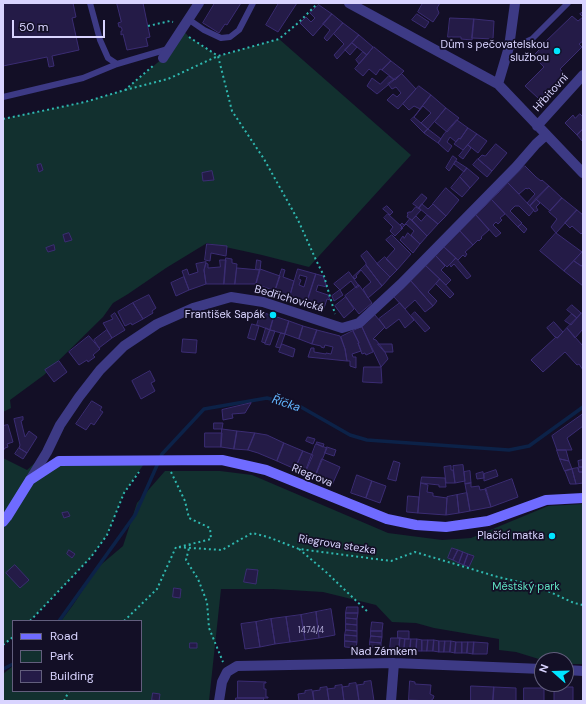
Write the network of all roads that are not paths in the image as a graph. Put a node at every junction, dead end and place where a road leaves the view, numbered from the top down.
1 (90, 3) edge
2 (199, 3) edge
3 (253, 3) edge
4 (349, 3) edge
5 (515, 3) edge
6 (568, 3) edge
7 (188, 19) junction
8 (509, 47) junction
9 (166, 53) joint
10 (117, 64) junction
11 (583, 75) edge
12 (498, 84) junction
13 (3, 97) edge
14 (537, 126) junction
15 (546, 135) junction
16 (583, 173) edge
17 (30, 480) junction
18 (583, 498) edge
19 (3, 522) edge
20 (394, 663) junction
21 (534, 669) edge
22 (220, 701) edge
23 (391, 701) edge

1 - 10 lane
2 - 7 street
3 - 7 lane
4 - 12 street, Hřbitovní
5 - 8 street
6 - 8 lane
7 - 9 street
8 - 12 street
9 - 10 lane
10 - 13 lane
11 - 14 street, Hřbitovní
12 - 14 street, Hřbitovní
14 - 15 street, Hřbitovní
15 - 16 street, Hřbitovní
15 - 17 street, Bedřichovická
17 - 18 street, Riegrova
17 - 19 street, Bedřichovická
20 - 21 street, Nad Zámkem
20 - 22 street, Nad Zámkem
20 - 23 street

